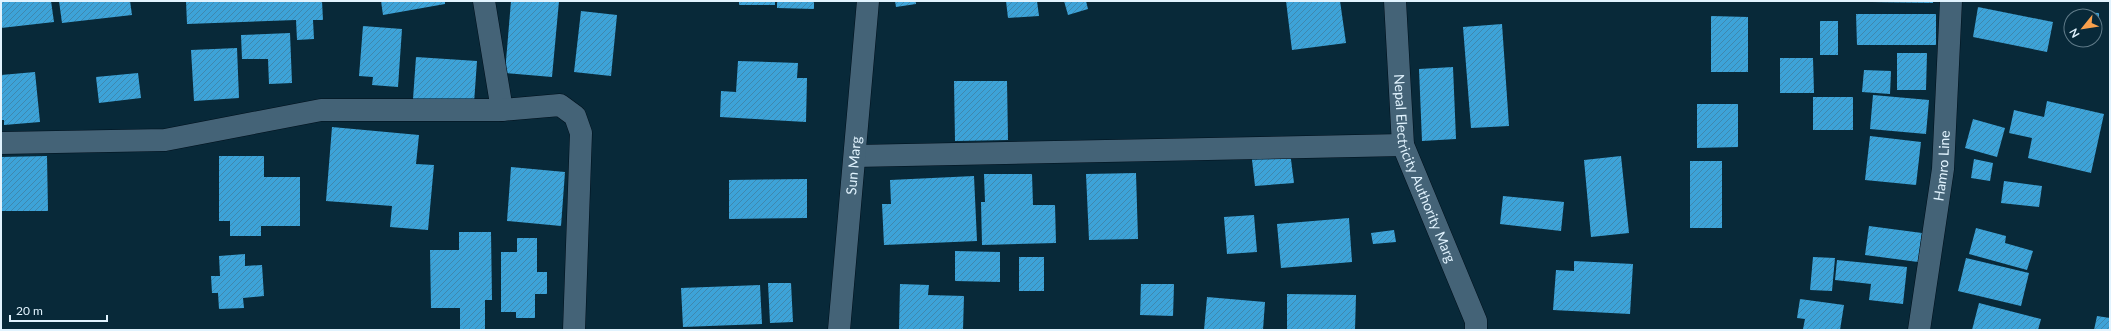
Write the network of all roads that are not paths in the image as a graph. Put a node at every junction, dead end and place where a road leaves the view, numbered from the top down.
1 (484, 1) edge
2 (868, 1) edge
3 (1395, 1) edge
4 (1950, 1) edge
5 (502, 110) junction
6 (1, 143) edge
7 (1404, 144) junction
8 (855, 156) junction
9 (574, 330) edge
10 (839, 330) edge
11 (1476, 330) edge
12 (1919, 330) edge

1 - 5 street
2 - 8 street, Sun Marg
3 - 7 street, Nepal Electricity Authority Marg
4 - 12 street, Hamro Line
5 - 6 street
5 - 9 street
7 - 8 street
7 - 11 street, Nepal Electricity Authority Marg
8 - 10 street, Sun Marg

